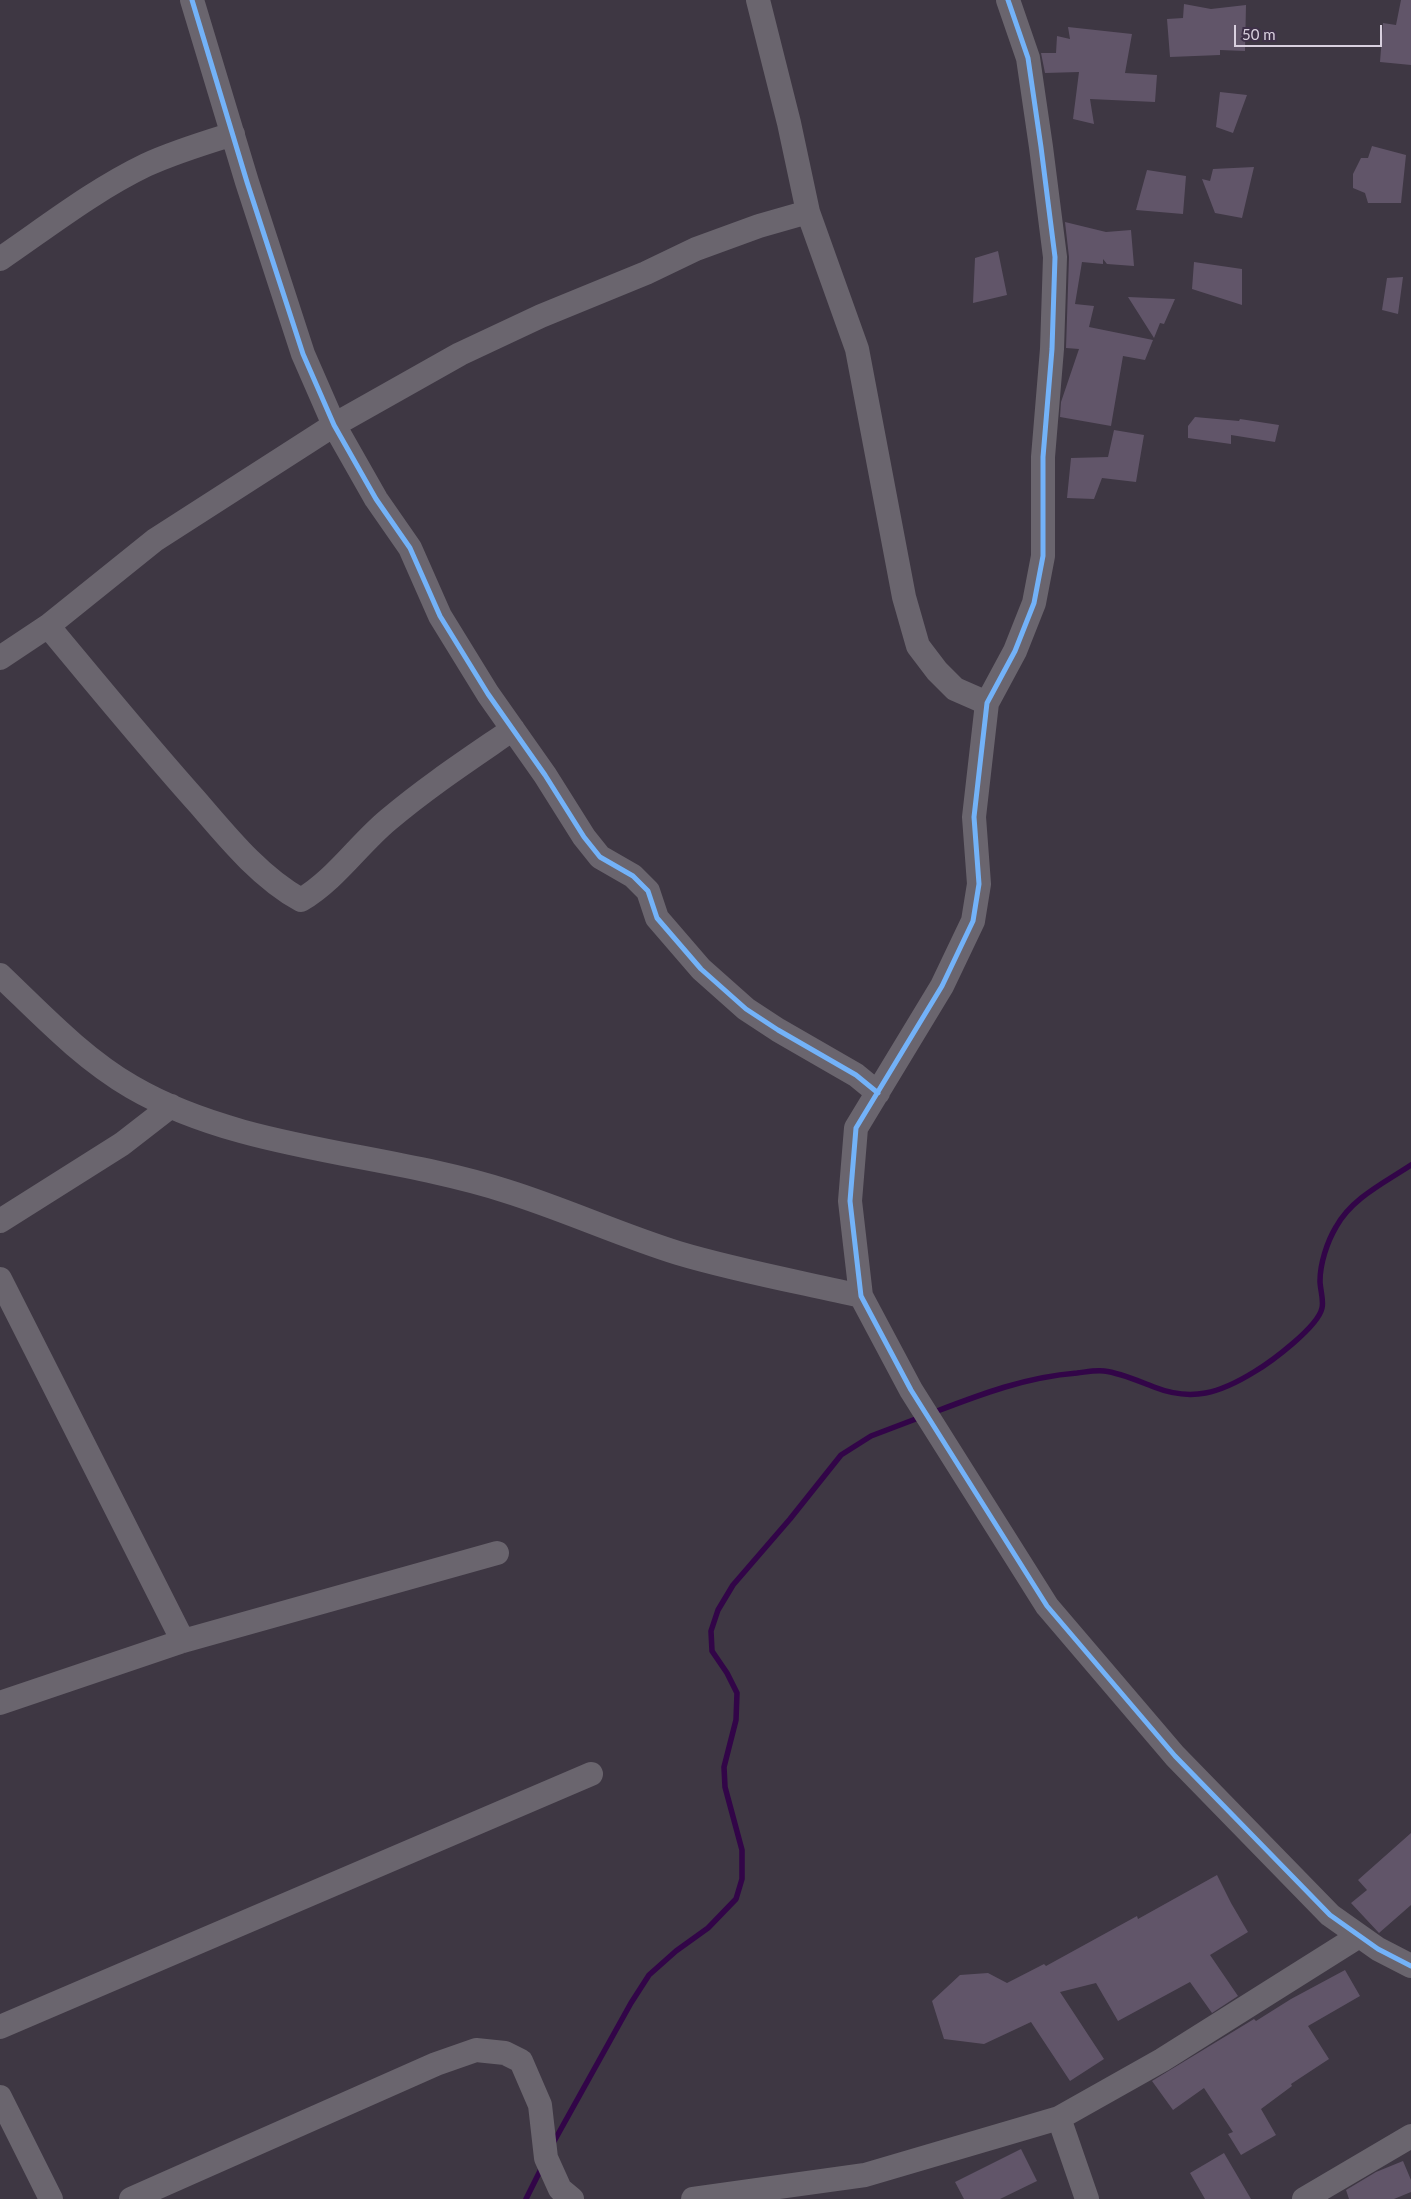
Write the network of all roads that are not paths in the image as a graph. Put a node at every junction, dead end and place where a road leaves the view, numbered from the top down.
1 (192, 0) edge
2 (758, 0) edge
3 (1008, 0) edge
4 (233, 134) junction
5 (808, 212) junction
6 (0, 259) edge
7 (334, 425) junction
8 (48, 626) junction
9 (0, 658) edge
10 (987, 703) junction
11 (513, 730) junction
12 (0, 974) edge
13 (878, 1093) junction
14 (171, 1106) junction
15 (0, 1221) edge
16 (0, 1279) edge
17 (861, 1296) junction
18 (497, 1553) dead end
19 (182, 1641) junction
20 (0, 1703) edge
21 (591, 1774) dead end
22 (1359, 1936) junction
23 (1411, 1966) edge
24 (0, 2027) edge
25 (0, 2097) edge
26 (1059, 2118) junction
27 (1411, 2136) edge
28 (1340, 2188) edge
29 (51, 2199) edge
30 (131, 2199) edge
31 (572, 2199) edge
32 (693, 2199) edge
33 (1087, 2199) edge
34 (1304, 2199) edge

1 - 4 street
2 - 5 street
3 - 10 street
4 - 6 street
4 - 7 street
5 - 7 street
5 - 10 street
7 - 8 street
7 - 11 street
8 - 9 street
8 - 11 street
10 - 13 street
11 - 13 street
12 - 14 street
13 - 17 street
14 - 15 street
14 - 17 street
16 - 19 street
17 - 22 street
18 - 19 street
19 - 20 street
21 - 24 street
22 - 23 street
22 - 26 street
25 - 29 street
26 - 32 street
26 - 33 street
27 - 28 street
28 - 34 street
30 - 31 street

